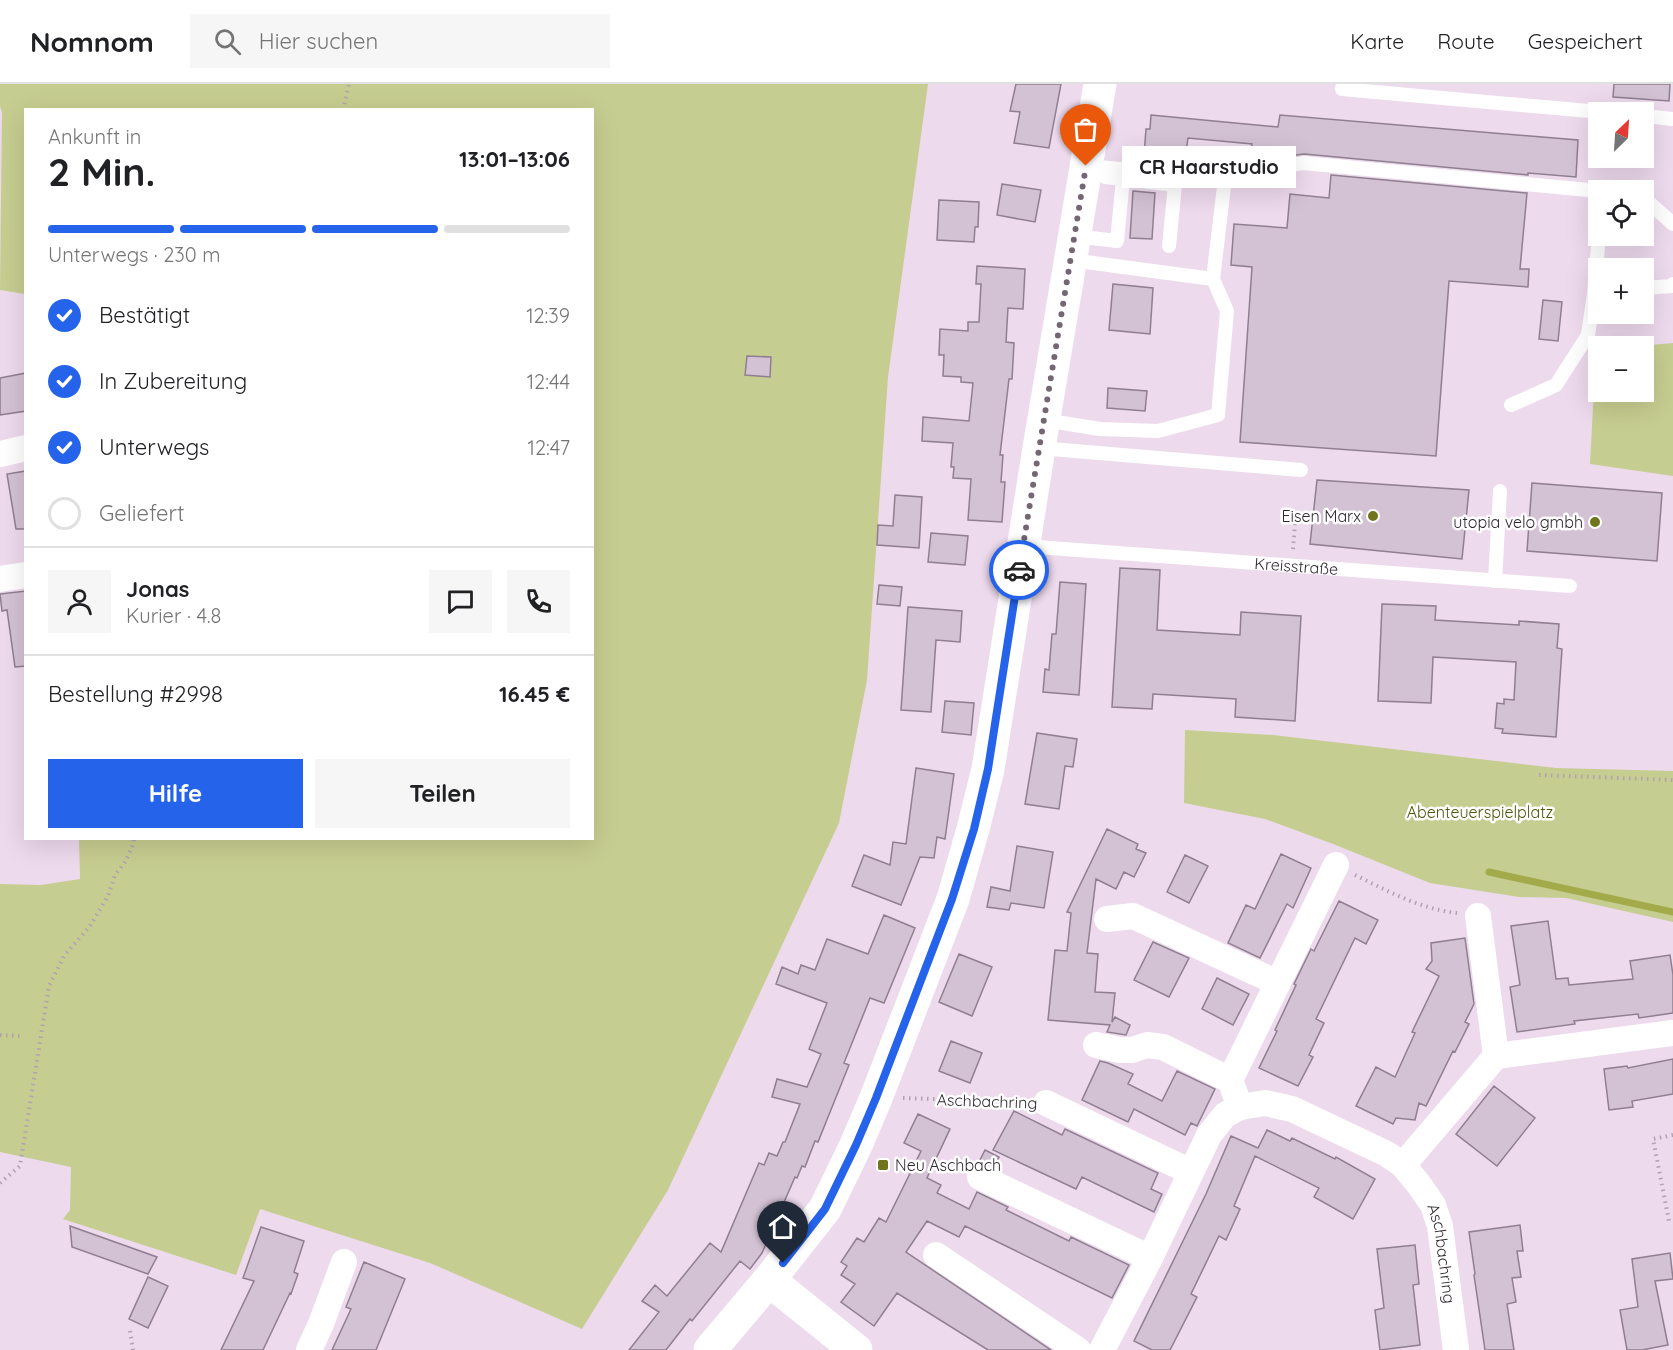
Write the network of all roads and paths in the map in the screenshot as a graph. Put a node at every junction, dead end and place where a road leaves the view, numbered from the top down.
1 (349, 84) edge
2 (1100, 84) edge
3 (1343, 84) edge
4 (343, 108) edge
5 (1588, 111) edge
6 (1654, 117) edge
7 (1673, 119) edge
8 (1085, 170) junction
9 (1225, 178) junction
10 (1123, 179) junction
11 (1588, 190) edge
12 (1654, 207) edge
13 (1673, 224) edge
14 (1169, 246) dead end
15 (1072, 248) junction
16 (1213, 279) junction
17 (1673, 284) edge
18 (1654, 287) edge
19 (1590, 324) edge
20 (1511, 405) dead end
21 (1041, 434) junction
22 (24, 448) edge
23 (0, 454) edge
24 (1301, 470) dead end
25 (1500, 491) dead end
26 (1296, 523) dead end
27 (1023, 546) junction
28 (1292, 566) junction
29 (24, 575) edge
30 (0, 579) edge
31 (1495, 581) junction
32 (1570, 586) dead end
33 (1539, 775) dead end
34 (1673, 780) edge
35 (134, 840) edge
36 (1336, 865) joint
37 (1478, 916) joint
38 (1107, 919) dead end
39 (1278, 983) junction
40 (1673, 1033) edge
41 (0, 1035) edge
42 (20, 1036) dead end
43 (1096, 1045) dead end
44 (1496, 1056) junction
45 (1230, 1080) junction
46 (876, 1098) junction
47 (1046, 1103) joint
48 (1240, 1107) junction
49 (1673, 1135) edge
50 (1403, 1165) junction
51 (1191, 1172) junction
52 (980, 1177) dead end
53 (0, 1183) edge
54 (1673, 1221) edge
55 (936, 1255) dead end
56 (1150, 1258) junction
57 (344, 1262) dead end
58 (769, 1280) junction
59 (130, 1331) dead end
60 (133, 1350) edge
61 (309, 1350) edge
62 (710, 1350) edge
63 (856, 1350) edge
64 (1078, 1350) edge
65 (1102, 1350) edge
66 (1456, 1350) edge

1 - 4 path
2 - 8 street
3 - 5 lane
6 - 7 lane
8 - 9 lane
8 - 10 lane
8 - 15 street
9 - 11 lane
9 - 16 lane
10 - 14 lane
10 - 15 lane
12 - 13 lane
15 - 16 lane
15 - 21 street
16 - 21 lane
17 - 18 lane
19 - 20 lane
21 - 24 lane
21 - 27 street
22 - 23 street
25 - 31 lane
26 - 28 path
27 - 28 lane, Kreisstraße
27 - 46 street
28 - 31 lane, Kreisstraße
29 - 30 street
31 - 32 lane, Kreisstraße
33 - 34 path
35 - 53 path
36 - 37 path
36 - 39 street
37 - 44 street
38 - 39 street
39 - 45 street
40 - 44 street
41 - 42 path
43 - 45 street
44 - 50 street
45 - 48 street
46 - 47 path, Aschbachring
46 - 58 street
47 - 51 street, Aschbachring
48 - 50 street, Aschbachring
48 - 51 street
49 - 54 path
50 - 66 street, Aschbachring
51 - 56 street
52 - 56 street
55 - 64 street
56 - 65 street
57 - 61 street
58 - 62 street
58 - 63 street
59 - 60 path

